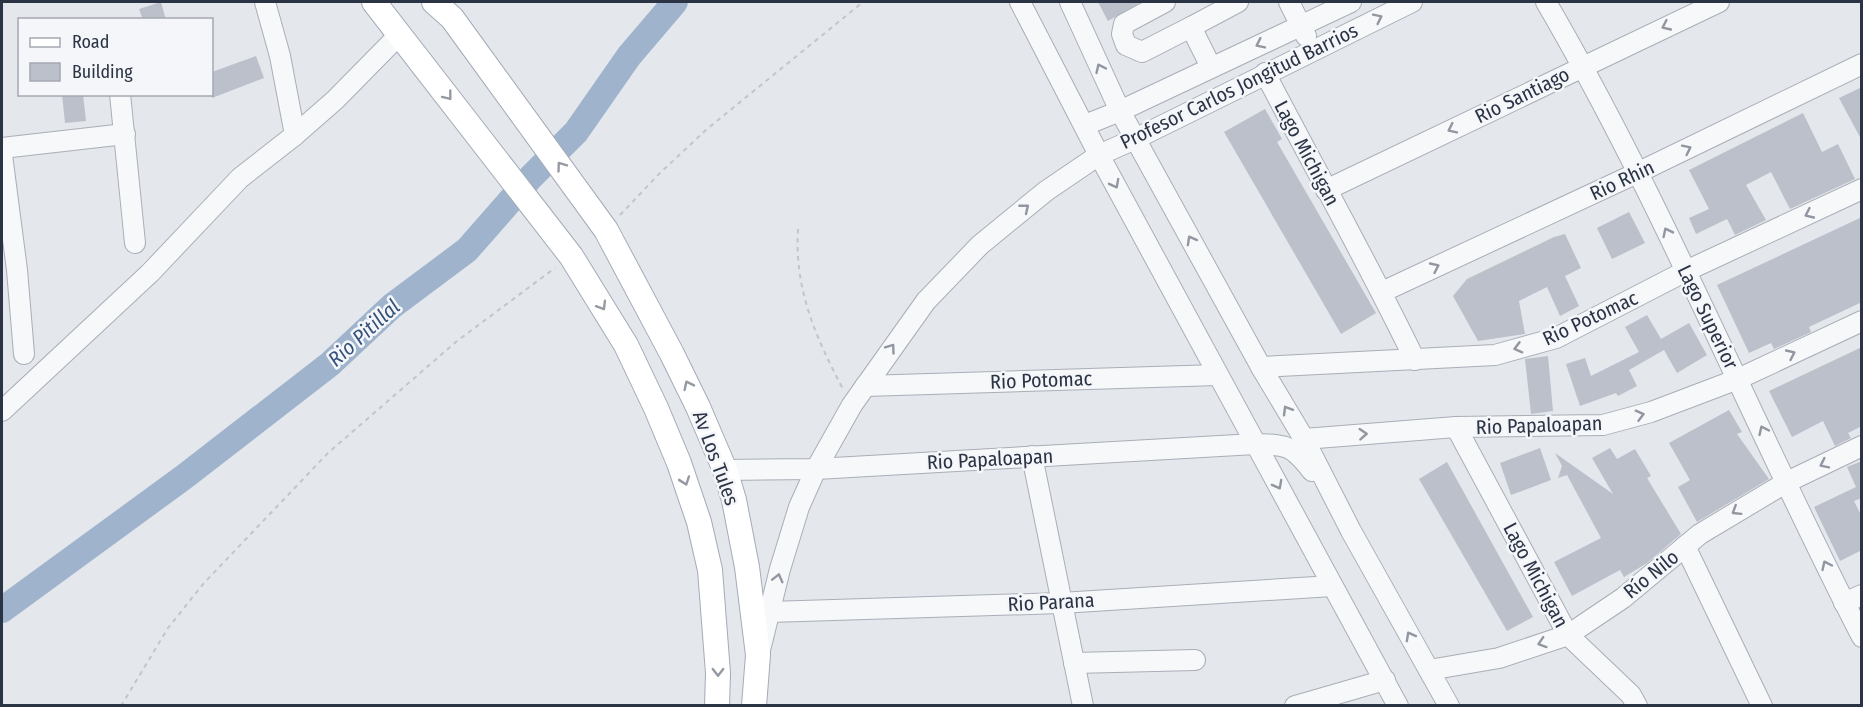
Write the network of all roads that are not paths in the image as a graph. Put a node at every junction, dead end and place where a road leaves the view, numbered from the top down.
1 (265, 2) edge
2 (374, 2) edge
3 (434, 2) edge
4 (1020, 2) edge
5 (1070, 2) edge
6 (1165, 2) edge
7 (1238, 2) edge
8 (1289, 2) edge
9 (1351, 2) edge
10 (1412, 2) edge
11 (1546, 2) edge
12 (1719, 2) edge
13 (1300, 24) junction
14 (1191, 27) junction
15 (406, 42) junction
16 (1312, 50) junction
17 (1862, 64) edge
18 (1583, 65) junction
19 (1211, 67) junction
20 (1265, 73) junction
21 (120, 96) edge
22 (1120, 111) junction
23 (1085, 125) junction
24 (125, 134) junction
25 (295, 135) junction
26 (1135, 139) junction
27 (2, 148) edge
28 (2, 155) edge
29 (1100, 155) junction
30 (1637, 173) junction
31 (1862, 189) edge
32 (1326, 190) junction
33 (135, 243) dead end
34 (1686, 271) junction
35 (1382, 292) junction
36 (1862, 321) edge
37 (24, 354) dead end
38 (1415, 360) junction
39 (1261, 367) junction
40 (1218, 375) junction
41 (1738, 379) junction
42 (865, 386) junction
43 (2, 411) edge
44 (1456, 427) junction
45 (1304, 439) junction
46 (1256, 444) junction
47 (1862, 446) edge
48 (1032, 456) junction
49 (816, 469) junction
50 (725, 470) junction
51 (1787, 482) junction
52 (1351, 531) junction
53 (1685, 546) junction
54 (1332, 586) junction
55 (1853, 599) edge
56 (1061, 603) junction
57 (769, 612) junction
58 (1568, 635) junction
59 (1862, 637) edge
60 (758, 655) junction
61 (1195, 660) dead end
62 (1074, 663) junction
63 (1429, 670) junction
64 (1385, 680) junction
65 (717, 705) edge
66 (754, 705) edge
67 (1083, 705) edge
68 (1295, 705) edge
69 (1398, 705) edge
70 (1449, 705) edge
71 (1637, 705) edge
72 (1762, 705) edge

1 - 25 street
2 - 15 main road, Av Los Tules
50 -> 3 main road, Av Los Tules
4 - 23 street
22 -> 5 street
6 - 14 street
7 - 14 street
8 - 13 street
9 - 13 street, Profesor Carlos Jongitud Barrios
16 -> 10 street, Profesor Carlos Jongitud Barrios
11 - 18 street, Lago Superior
12 -> 18 street, Rio Santiago
13 - 16 street
13 -> 19 street, Profesor Carlos Jongitud Barrios
14 - 19 street
15 - 25 street
15 -> 65 main road, Av Los Tules
16 - 20 street, Profesor Carlos Jongitud Barrios
30 -> 17 street, Rio Rhin
18 - 30 street, Lago Superior
18 -> 32 street, Rio Santiago
19 - 22 street, Profesor Carlos Jongitud Barrios
20 - 26 street, Profesor Carlos Jongitud Barrios
20 - 32 street, Lago Michigan
21 - 24 street
22 - 23 street, Profesor Carlos Jongitud Barrios
22 - 26 street
23 - 29 street
24 - 27 street
24 - 33 street
25 - 43 street
26 - 29 street, Profesor Carlos Jongitud Barrios
39 -> 26 street
28 - 37 street
29 -> 40 street
42 -> 29 street, Profesor Carlos Jongitud Barrios
34 -> 30 street, Lago Superior
35 -> 30 street, Rio Rhin
31 -> 34 street, Rio Potomac
32 - 35 street, Lago Michigan
34 -> 38 street, Rio Potomac
34 - 41 street, Lago Superior
35 - 38 street, Lago Michigan
41 -> 36 street, Rio Papaloapan
38 - 39 street, Rio Potomac
45 -> 39 street
40 - 42 street, Rio Potomac
40 - 46 street
44 -> 41 street, Rio Papaloapan
51 -> 41 street, Lago Superior
42 - 49 street, Profesor Carlos Jongitud Barrios
45 -> 44 street, Rio Papaloapan
44 - 58 street, Lago Michigan
45 - 52 street
46 - 48 street, Rio Papaloapan
46 - 52 street, Rio Papaloapan
46 -> 54 street
47 -> 51 street, Río Nilo
48 - 49 street, Rio Papaloapan
48 - 56 street
49 - 50 street, Rio Papaloapan
57 -> 49 street, Profesor Carlos Jongitud Barrios
50 - 60 main road, Av Los Tules
51 -> 53 street, Río Nilo
55 -> 51 street, Lago Superior
63 -> 52 street
53 - 58 street, Río Nilo
53 - 72 street
54 - 56 street, Rio Parana
54 - 64 street
55 - 59 street, Lago Superior
56 - 57 street, Rio Parana
56 - 62 street
57 - 60 street, Profesor Carlos Jongitud Barrios
58 -> 63 street, Río Nilo
58 - 71 street, Lago Michigan
60 - 66 main road, Av Los Tules
61 - 62 street
62 - 67 street
63 - 70 street
64 - 68 street
64 - 69 street

